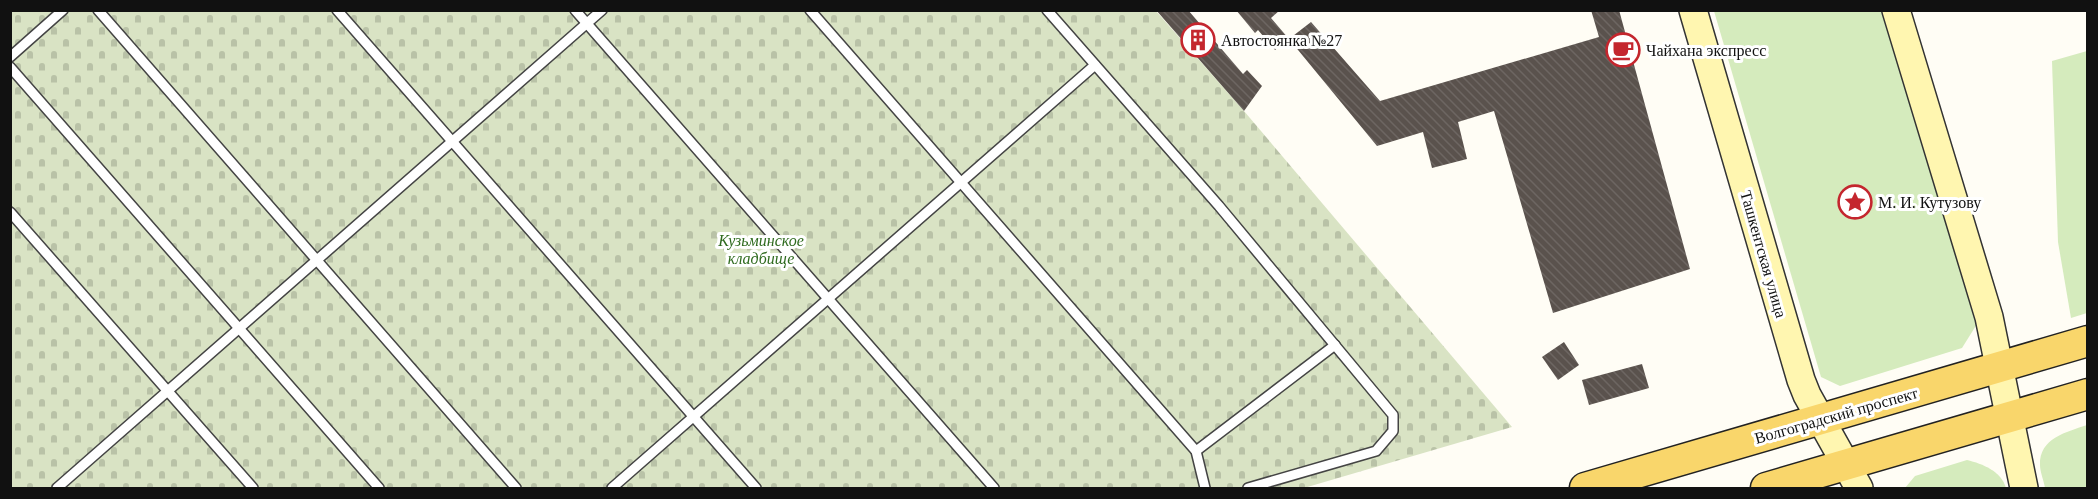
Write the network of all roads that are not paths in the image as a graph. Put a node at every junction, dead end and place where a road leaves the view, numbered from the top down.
1 (63, 10) edge
2 (98, 10) edge
3 (337, 10) edge
4 (575, 10) edge
5 (602, 10) edge
6 (810, 10) edge
7 (1047, 10) edge
8 (1693, 10) edge
9 (1896, 10) edge
10 (587, 24) junction
11 (10, 57) edge
12 (1095, 65) junction
13 (10, 67) edge
14 (452, 142) junction
15 (961, 183) junction
16 (10, 212) edge
17 (317, 261) junction
18 (828, 299) junction
19 (239, 328) junction
20 (2088, 341) edge
21 (1335, 345) junction
22 (1999, 367) junction
23 (168, 391) junction
24 (2088, 394) edge
25 (693, 417) junction
26 (2009, 417) junction
27 (1821, 420) junction
28 (1196, 451) junction
29 (1853, 477) edge
30 (57, 489) edge
31 (253, 489) edge
32 (379, 489) edge
33 (516, 489) edge
34 (612, 489) edge
35 (756, 489) edge
36 (994, 489) edge
37 (1205, 489) edge
38 (1248, 489) edge
39 (1585, 489) edge
40 (1766, 489) edge
41 (2024, 489) edge

1 - 11 lane
2 - 17 lane
3 - 14 lane
4 - 10 lane
5 - 10 lane
6 - 15 lane
7 - 12 lane
8 - 27 main road, Ташкентская улица
9 - 22 main road
10 - 14 lane
10 - 18 lane
12 - 15 lane
12 - 21 lane
13 - 19 lane
14 - 17 lane
14 - 25 lane
15 - 18 lane
15 - 28 lane
16 - 23 lane
17 - 19 lane
17 - 33 lane
18 - 25 lane
18 - 36 lane
19 - 23 lane
19 - 32 lane
20 - 22 main road, Волгоградский проспект
21 - 28 lane
21 - 38 lane
22 - 26 main road
22 - 27 main road, Волгоградский проспект
23 - 30 lane
23 - 31 lane
24 - 26 main road
25 - 34 lane
25 - 35 lane
26 - 29 main road
26 - 41 main road
27 - 29 main road, Ташкентская улица
27 - 39 main road, Волгоградский проспект
28 - 37 lane
29 - 40 main road

